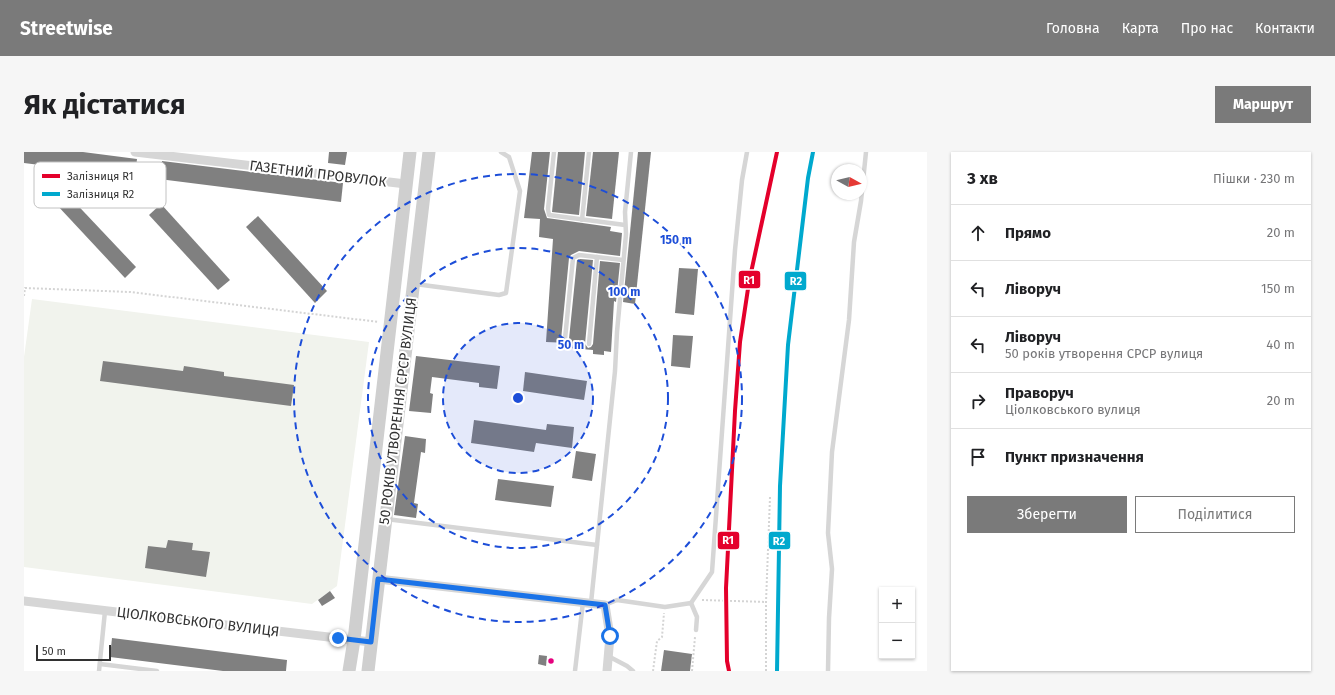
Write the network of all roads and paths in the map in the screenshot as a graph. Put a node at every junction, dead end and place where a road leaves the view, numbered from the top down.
1 (135, 152) edge
2 (410, 152) edge
3 (429, 152) edge
4 (501, 152) edge
5 (554, 152) edge
6 (589, 152) edge
7 (631, 152) edge
8 (747, 152) edge
9 (866, 152) edge
10 (406, 184) junction
11 (582, 220) junction
12 (626, 225) junction
13 (597, 257) junction
14 (623, 260) junction
15 (413, 283) junction
16 (24, 296) edge
17 (390, 323) junction
18 (565, 339) dead end
19 (589, 344) dead end
20 (770, 497) dead end
21 (386, 519) junction
22 (597, 545) junction
23 (378, 579) junction
24 (702, 600) dead end
25 (24, 601) edge
26 (766, 602) junction
27 (587, 603) junction
28 (691, 603) junction
29 (605, 605) junction
30 (665, 607) junction
31 (105, 611) junction
32 (696, 630) joint
33 (354, 640) junction
34 (371, 642) junction
35 (608, 656) junction
36 (100, 664) junction
37 (99, 671) edge
38 (157, 671) edge
39 (349, 671) edge
40 (368, 671) edge
41 (575, 671) edge
42 (607, 671) edge
43 (633, 671) edge
44 (653, 671) edge
45 (692, 671) edge
46 (766, 671) edge
47 (828, 671) edge

1 - 10 street, ГАЗЕТНИЙ ПРОВУЛОК
2 - 10 main road, 50 РОКІВ УТВОРЕННЯ СРСР ВУЛИЦЯ
3 - 15 main road, 50 РОКІВ УТВОРЕННЯ СРСР ВУЛИЦЯ
4 - 15 lane
5 - 11 lane
6 - 11 lane
7 - 12 lane
8 - 28 lane
9 - 47 lane
10 - 17 main road, 50 РОКІВ УТВОРЕННЯ СРСР ВУЛИЦЯ
11 - 12 lane
12 - 14 lane
13 - 14 lane
13 - 18 lane
13 - 19 lane
14 - 22 lane
15 - 21 main road, 50 РОКІВ УТВОРЕННЯ СРСР ВУЛИЦЯ
16 - 17 path
17 - 33 main road, 50 РОКІВ УТВОРЕННЯ СРСР ВУЛИЦЯ
20 - 26 path
21 - 22 lane
21 - 23 main road, 50 РОКІВ УТВОРЕННЯ СРСР ВУЛИЦЯ
22 - 27 lane
23 - 27 street
23 - 34 main road, 50 РОКІВ УТВОРЕННЯ СРСР ВУЛИЦЯ
24 - 26 path
25 - 31 street, ЦІОЛКОВСЬКОГО ВУЛИЦЯ
26 - 46 path
27 - 29 street
27 - 41 lane
28 - 30 lane
28 - 32 lane
29 - 30 lane
29 - 35 street
30 - 44 path
31 - 33 street, ЦІОЛКОВСЬКОГО ВУЛИЦЯ
31 - 36 lane
32 - 45 path
33 - 34 street, ЦІОЛКОВСЬКОГО ВУЛИЦЯ
33 - 39 main road, 50 РОКІВ УТВОРЕННЯ СРСР ВУЛИЦЯ
34 - 40 main road, 50 РОКІВ УТВОРЕННЯ СРСР ВУЛИЦЯ
35 - 42 street
35 - 43 lane
36 - 37 lane
36 - 38 lane

